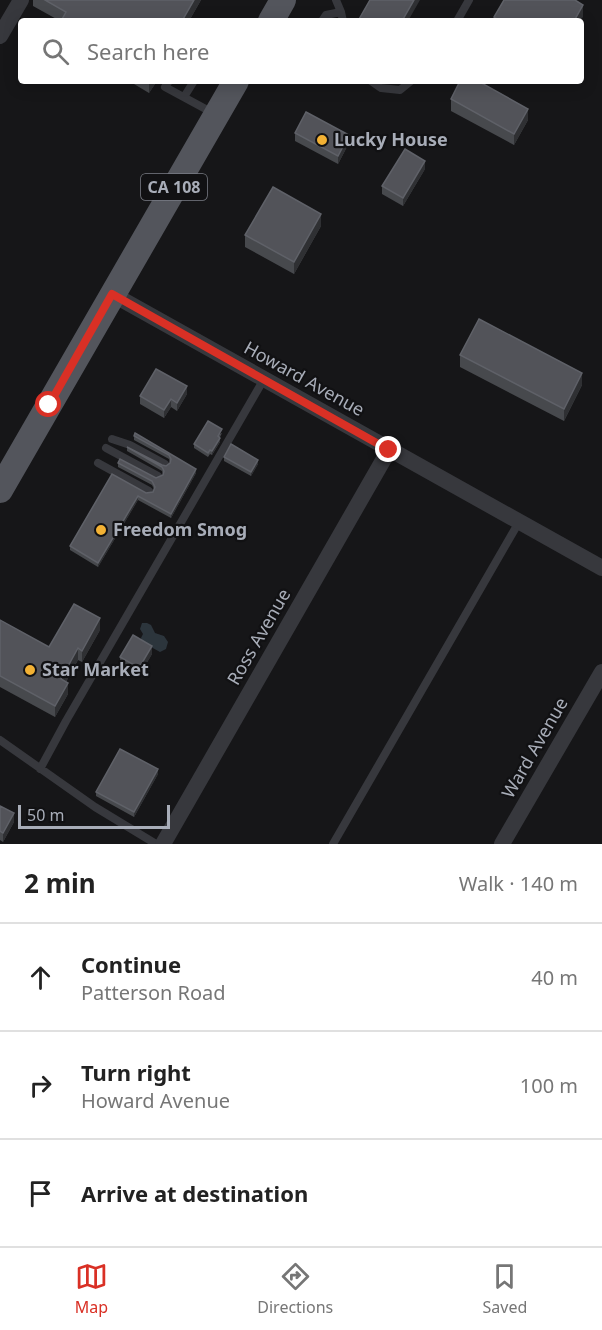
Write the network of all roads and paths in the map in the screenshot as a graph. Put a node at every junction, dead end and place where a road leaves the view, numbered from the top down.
1 (21, 0) edge
2 (283, 0) edge
3 (336, 0) edge
4 (469, 0) edge
5 (342, 16) edge
6 (273, 18) edge
7 (324, 18) edge
8 (459, 18) edge
9 (0, 36) edge
10 (167, 84) edge
11 (192, 84) edge
12 (234, 84) edge
13 (375, 84) edge
14 (407, 84) edge
15 (184, 97) junction
16 (216, 115) junction
17 (112, 294) junction
18 (264, 379) junction
19 (112, 439) dead end
20 (106, 448) dead end
21 (389, 450) junction
22 (98, 462) dead end
23 (165, 465) edge
24 (158, 476) edge
25 (0, 490) edge
26 (149, 491) edge
27 (519, 522) junction
28 (602, 568) edge
29 (602, 672) edge
30 (0, 740) edge
31 (40, 769) junction
32 (156, 844) edge
33 (163, 844) edge
34 (333, 844) edge
35 (502, 844) edge

1 - 9 street
2 - 6 main road
3 - 5 lane
4 - 8 lane
5 - 7 lane
10 - 15 lane
11 - 15 lane
12 - 16 main road, CA 108
13 - 14 lane
15 - 16 lane
16 - 17 main road, CA 108
17 - 18 street, Howard Avenue
17 - 25 main road, CA 108
18 - 21 street, Howard Avenue
18 - 31 lane
19 - 23 lane
20 - 24 lane
21 - 27 street, Howard Avenue
21 - 33 street, Ross Avenue
22 - 26 lane
27 - 28 street, Howard Avenue
27 - 34 lane
29 - 35 street, Ward Avenue
30 - 31 lane
31 - 32 lane

